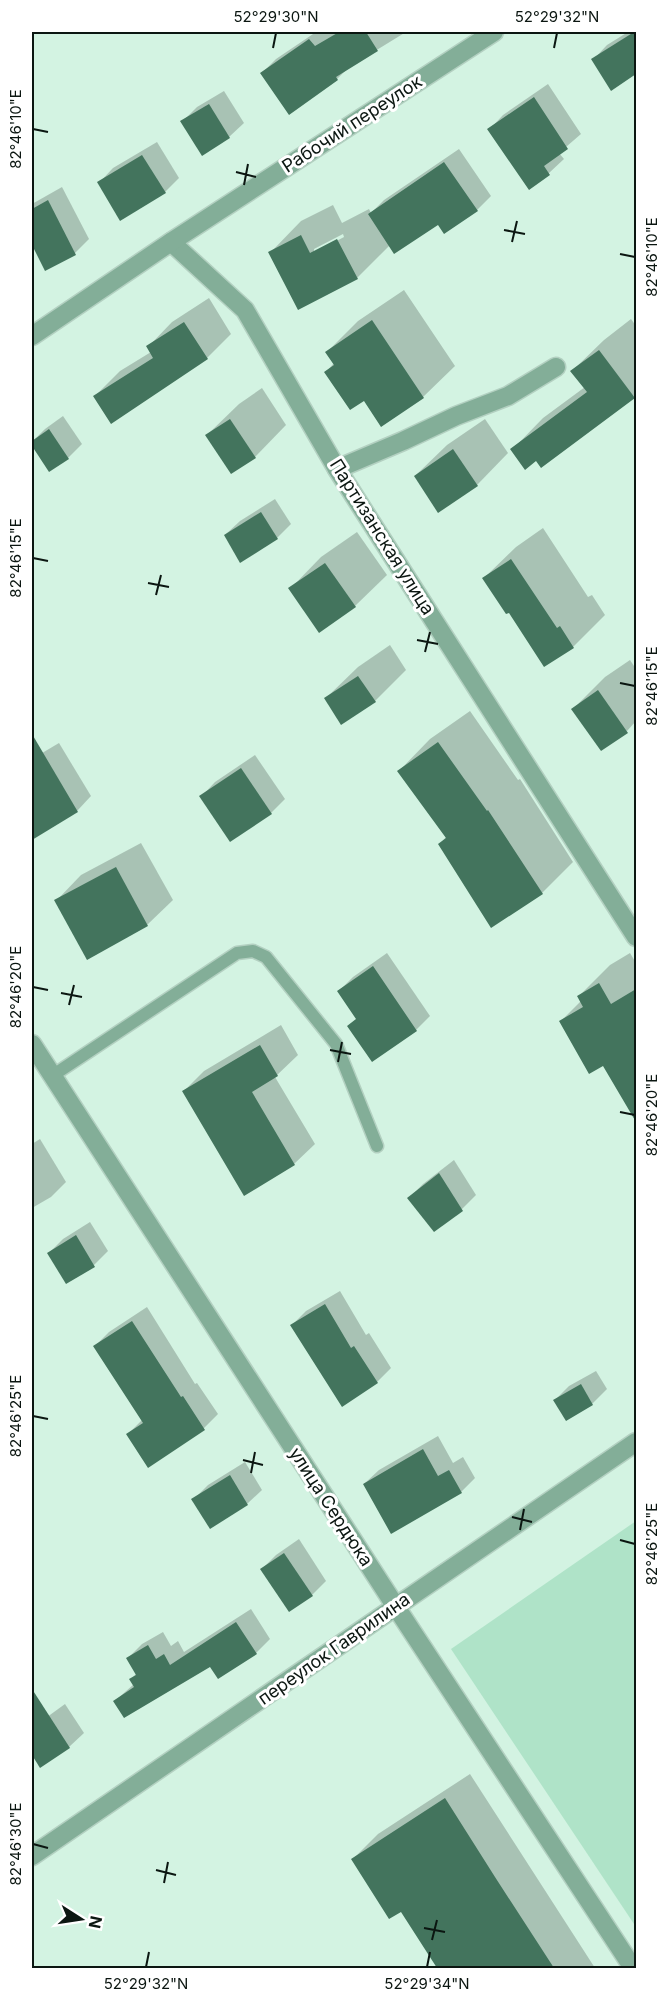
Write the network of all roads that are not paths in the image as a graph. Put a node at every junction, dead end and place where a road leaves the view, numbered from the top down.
1 (494, 32) edge
2 (171, 242) junction
3 (32, 336) edge
4 (556, 367) dead end
5 (337, 469) junction
6 (636, 936) edge
7 (32, 1044) edge
8 (52, 1076) junction
9 (377, 1146) dead end
10 (636, 1442) edge
11 (396, 1607) junction
12 (32, 1856) edge
13 (633, 1968) edge

1 - 2 street, Рабочий переулок
2 - 3 street, Рабочий переулок
2 - 5 street, Партизанская улица
4 - 5 street
5 - 6 street, Партизанская улица
7 - 8 street, улица Сердюка
8 - 9 lane
8 - 11 street, улица Сердюка
10 - 11 street, переулок Гаврилина
11 - 12 street, переулок Гаврилина
11 - 13 street, улица Сердюка

